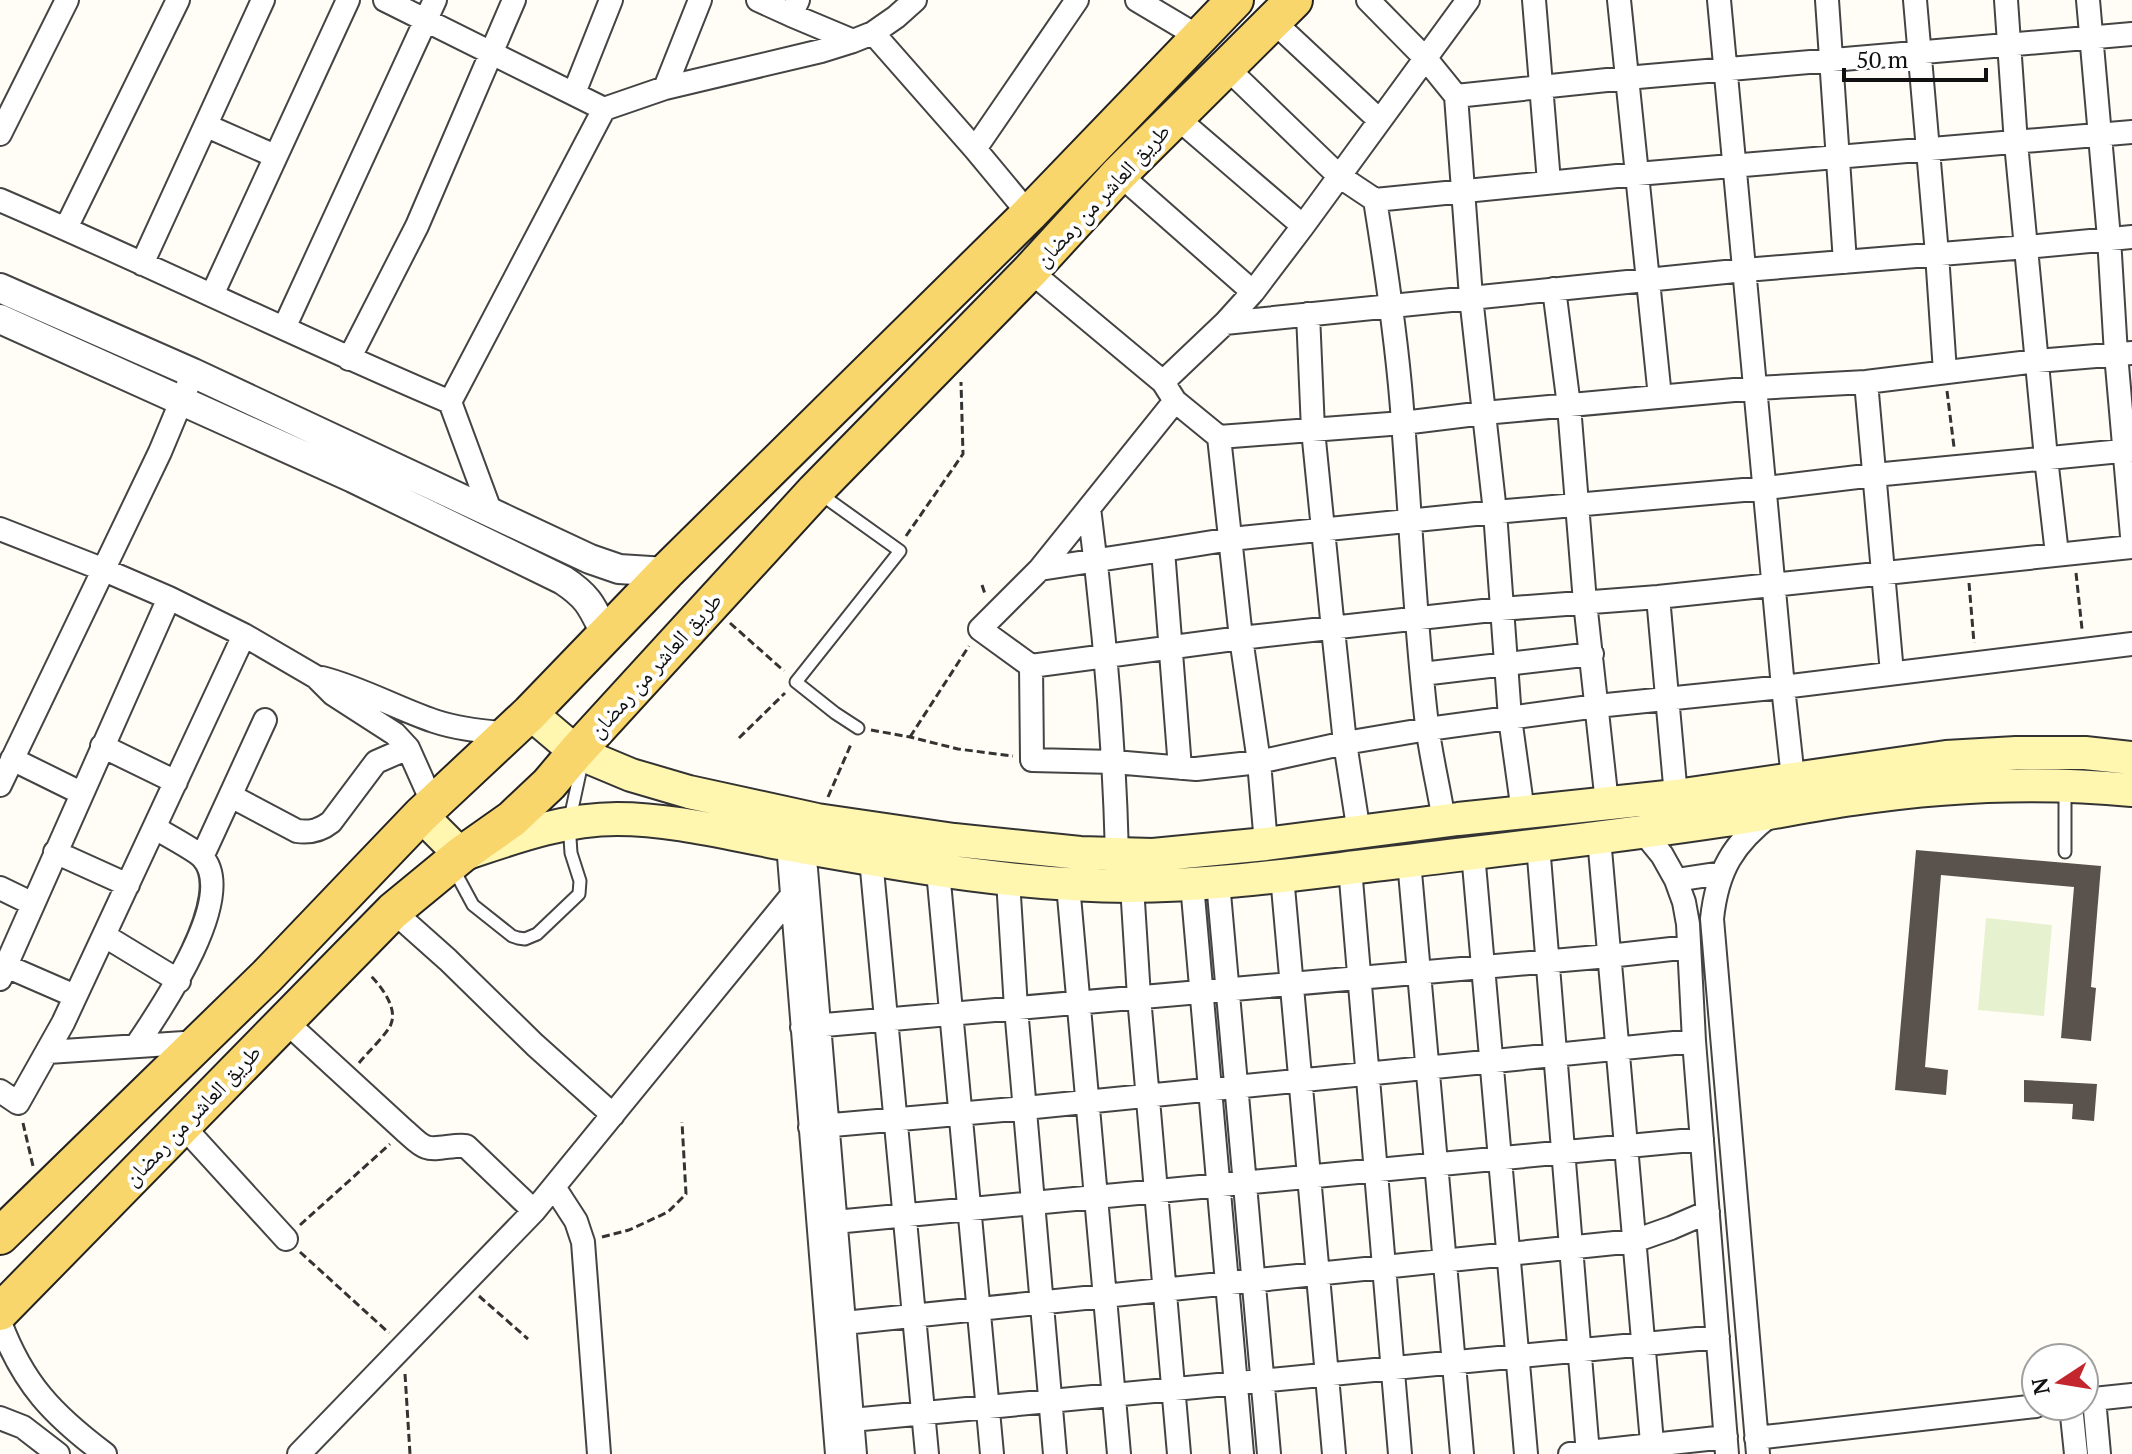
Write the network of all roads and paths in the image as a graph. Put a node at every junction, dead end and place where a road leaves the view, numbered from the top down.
1 (67, 0) edge
2 (178, 0) edge
3 (263, 0) edge
4 (348, 0) edge
5 (385, 0) edge
6 (435, 0) edge
7 (514, 0) edge
8 (611, 0) edge
9 (700, 0) edge
10 (758, 0) edge
11 (915, 0) edge
12 (1077, 0) edge
13 (1137, 0) edge
14 (1235, 0) edge
15 (1368, 0) edge
16 (1468, 0) edge
17 (1534, 0) edge
18 (1619, 0) edge
19 (1719, 0) edge
20 (1827, 0) edge
21 (1915, 0) edge
22 (2006, 0) edge
23 (2088, 0) edge
24 (794, 7) edge
25 (1284, 10) edge
26 (425, 21) junction
27 (2132, 34) edge
28 (863, 37) junction
29 (1199, 37) junction
30 (2091, 38) junction
31 (2011, 46) junction
32 (491, 52) junction
33 (1919, 53) junction
34 (1426, 59) junction
35 (1831, 61) junction
36 (1226, 67) junction
37 (1726, 69) junction
38 (1626, 78) junction
39 (665, 88) junction
40 (1541, 88) junction
41 (574, 93) junction
42 (1456, 96) junction
43 (604, 109) junction
44 (1176, 117) junction
45 (1379, 120) junction
46 (207, 126) junction
47 (2132, 132) edge
48 (0, 134) edge
49 (2100, 135) junction
50 (2016, 143) junction
51 (975, 149) junction
52 (1928, 150) junction
53 (275, 156) junction
54 (1839, 157) junction
55 (1735, 166) junction
56 (1119, 174) junction
57 (1637, 174) junction
58 (1339, 176) junction
59 (1549, 182) junction
60 (1462, 190) junction
61 (0, 200) edge
62 (1375, 200) junction
63 (1029, 214) junction
64 (1303, 226) junction
65 (66, 228) junction
66 (2121, 238) edge
67 (2027, 247) junction
68 (1937, 254) junction
69 (1845, 262) junction
70 (142, 264) junction
71 (1745, 270) junction
72 (1030, 271) junction
73 (1647, 280) junction
74 (0, 288) edge
75 (1554, 289) junction
76 (1253, 292) junction
77 (212, 295) junction
78 (1471, 297) junction
79 (1392, 306) junction
80 (1308, 314) junction
81 (0, 319) edge
82 (1225, 323) junction
83 (284, 328) junction
84 (959, 343) junction
85 (2124, 353) edge
86 (349, 359) junction
87 (2037, 361) junction
88 (1945, 372) junction
89 (193, 373) junction
90 (1866, 382) junction
91 (1756, 388) junction
92 (1169, 392) junction
93 (1660, 397) junction
94 (182, 401) junction
95 (450, 402) junction
96 (1569, 406) junction
97 (1484, 413) junction
98 (1403, 423) junction
99 (1313, 430) junction
100 (1219, 437) junction
101 (2128, 450) edge
102 (2046, 458) junction
103 (1956, 466) junction
104 (1874, 475) junction
105 (1766, 488) junction
106 (815, 491) junction
107 (1579, 504) junction
108 (1089, 508) junction
109 (1495, 512) junction
110 (491, 513) junction
111 (1409, 521) junction
112 (0, 529) edge
113 (1323, 530) junction
114 (2132, 536) edge
115 (1231, 539) junction
116 (2132, 547) edge
117 (1163, 550) junction
118 (900, 551) junction
119 (2065, 554) junction
120 (1096, 560) junction
121 (1967, 563) junction
122 (102, 569) junction
123 (1040, 569) junction
124 (666, 572) junction
125 (1883, 572) junction
126 (1775, 584) junction
127 (1658, 597) junction
128 (169, 598) junction
129 (1585, 602) junction
130 (709, 605) junction
131 (1501, 609) junction
132 (1417, 619) junction
133 (980, 629) junction
134 (1333, 629) junction
135 (244, 635) junction
136 (606, 635) junction
137 (1241, 638) junction
138 (2132, 644) edge
139 (1170, 647) junction
140 (2084, 649) junction
141 (1592, 654) junction
142 (1105, 655) junction
143 (1976, 662) junction
144 (1505, 663) junction
145 (1031, 666) junction
146 (1892, 673) junction
147 (1422, 674) junction
148 (316, 677) junction
149 (796, 682) junction
150 (1783, 687) junction
151 (1668, 698) junction
152 (1597, 706) junction
153 (1510, 718) junction
154 (265, 720) dead end
155 (519, 723) junction
156 (858, 728) junction
157 (1428, 729) junction
158 (910, 737) junction
159 (739, 738) dead end
160 (1345, 743) junction
161 (102, 746) junction
162 (408, 748) junction
163 (580, 754) junction
164 (2132, 758) edge
165 (12, 759) junction
166 (1032, 760) junction
167 (1114, 762) junction
168 (1259, 762) junction
169 (1180, 768) junction
170 (1793, 778) junction
171 (176, 782) junction
172 (0, 785) edge
173 (2065, 786) junction
174 (2132, 790) edge
175 (81, 793) junction
176 (231, 796) junction
177 (1676, 796) junction
178 (1607, 803) junction
179 (427, 809) junction
180 (1523, 812) junction
181 (1773, 813) junction
182 (1444, 821) junction
183 (569, 823) junction
184 (155, 828) junction
185 (1359, 833) junction
186 (1644, 833) junction
187 (1599, 838) junction
188 (1266, 844) junction
189 (1538, 845) junction
190 (804, 847) junction
191 (55, 852) junction
192 (2065, 852) dead end
193 (1473, 853) junction
194 (1117, 854) junction
195 (202, 857) junction
196 (871, 859) junction
197 (456, 860) junction
198 (1409, 861) junction
199 (1350, 868) junction
200 (938, 871) junction
201 (1722, 873) junction
202 (1282, 876) junction
203 (1008, 880) junction
204 (1676, 880) junction
205 (1205, 883) junction
206 (128, 885) junction
207 (1068, 885) junction
208 (1132, 886) junction
209 (0, 888) edge
210 (792, 896) junction
211 (33, 904) junction
212 (393, 911) junction
213 (105, 936) junction
214 (1689, 947) junction
215 (349, 954) junction
216 (1609, 956) junction
217 (1548, 961) junction
218 (1483, 967) junction
219 (3, 972) edge
220 (1419, 972) junction
221 (1359, 978) junction
222 (179, 981) junction
223 (1291, 984) junction
224 (1228, 989) junction
225 (1202, 992) junction
226 (75, 996) junction
227 (1139, 997) junction
228 (1079, 1002) junction
229 (1016, 1008) junction
230 (950, 1014) junction
231 (886, 1019) junction
232 (284, 1020) junction
233 (811, 1026) junction
234 (1694, 1041) junction
235 (199, 1042) junction
236 (136, 1046) junction
237 (1617, 1049) junction
238 (48, 1052) junction
239 (1555, 1055) junction
240 (1491, 1061) junction
241 (1428, 1068) junction
242 (1368, 1074) junction
243 (346, 1079) junction
244 (1300, 1081) junction
245 (1236, 1087) junction
246 (1210, 1089) junction
247 (1148, 1096) junction
248 (9, 1097) edge
249 (1088, 1102) junction
250 (1025, 1108) junction
251 (960, 1114) junction
252 (613, 1115) junction
253 (896, 1120) junction
254 (682, 1122) dead end
255 (182, 1125) junction
256 (819, 1126) junction
257 (405, 1131) junction
258 (1702, 1139) junction
259 (1626, 1146) junction
260 (1563, 1152) junction
261 (1500, 1158) junction
262 (1436, 1165) junction
263 (1376, 1170) junction
264 (1309, 1177) junction
265 (1245, 1183) junction
266 (1219, 1185) junction
267 (554, 1187) junction
268 (1156, 1191) junction
269 (41, 1197) junction
270 (1097, 1197) junction
271 (1033, 1203) junction
272 (969, 1210) junction
273 (534, 1211) junction
274 (1708, 1212) junction
275 (904, 1216) junction
276 (835, 1222) junction
277 (0, 1236) edge
278 (286, 1239) junction
279 (1634, 1241) junction
280 (583, 1242) junction
281 (1571, 1247) junction
282 (1508, 1253) junction
283 (1444, 1260) junction
284 (1384, 1267) junction
285 (1317, 1274) junction
286 (1254, 1280) junction
287 (464, 1283) junction
288 (1227, 1283) junction
289 (1165, 1290) junction
290 (1105, 1296) junction
291 (1042, 1302) junction
292 (978, 1309) junction
293 (0, 1312) edge
294 (914, 1316) junction
295 (0, 1322) edge
296 (844, 1323) junction
297 (1718, 1337) junction
298 (528, 1339) dead end
299 (1643, 1344) junction
300 (403, 1346) junction
301 (1579, 1350) junction
302 (1517, 1356) junction
303 (1454, 1362) junction
304 (1393, 1368) junction
305 (1327, 1375) junction
306 (1262, 1381) junction
307 (1236, 1383) junction
308 (1174, 1389) junction
309 (1114, 1395) junction
310 (2132, 1395) edge
311 (2100, 1399) edge
312 (1050, 1401) junction
313 (987, 1407) junction
314 (2020, 1408) edge
315 (923, 1413) junction
316 (0, 1418) edge
317 (852, 1420) junction
318 (2073, 1422) edge
319 (2093, 1422) edge
320 (74, 1431) junction
321 (1727, 1445) edge
322 (1757, 1446) edge
323 (1652, 1449) edge
324 (1582, 1453) edge
325 (59, 1454) edge
326 (105, 1454) edge
327 (299, 1454) edge
328 (410, 1454) edge
329 (599, 1454) edge
330 (837, 1454) edge
331 (855, 1454) edge
332 (927, 1454) edge
333 (992, 1454) edge
334 (1055, 1454) edge
335 (1119, 1454) edge
336 (1179, 1454) edge
337 (1242, 1454) edge
338 (1269, 1454) edge
339 (1334, 1454) edge
340 (1400, 1454) edge
341 (1462, 1454) edge
342 (1526, 1454) edge
343 (2076, 1454) edge
344 (2099, 1454) edge

1 - 48 street
2 - 65 street
3 - 46 street
4 - 53 street
5 - 26 street
6 - 26 street
7 - 32 street
8 - 41 street
9 - 39 street
10 - 24 street
11 - 28 street
12 - 51 street
13 - 29 street
14 - 29 main road, طريق العاشر من رمضان
15 - 34 street
16 - 34 street
17 - 40 street
18 - 38 street
19 - 37 street
20 - 35 street
21 - 33 street
22 - 31 street
23 - 30 street
24 - 28 street
25 - 36 main road, طريق العاشر من رمضان
25 - 45 street
26 - 32 street
26 - 83 street
27 - 30 street
28 - 39 street
28 - 51 street
29 - 63 main road, طريق العاشر من رمضان
30 - 31 street
30 - 49 street
31 - 33 street
31 - 50 street
32 - 41 street
32 - 86 street
33 - 35 street
33 - 52 street
34 - 42 street
34 - 45 street
35 - 37 street
35 - 54 street
36 - 44 main road, طريق العاشر من رمضان
36 - 58 street
37 - 38 street
37 - 55 street
38 - 40 street
38 - 57 street
39 - 43 street
40 - 42 street
40 - 59 street
41 - 43 street
42 - 60 street
43 - 95 street
44 - 56 main road, طريق العاشر من رمضان
44 - 64 street
45 - 58 street
46 - 53 street
46 - 70 street
47 - 49 street
49 - 50 street
49 - 66 street
50 - 52 street
50 - 67 street
51 - 63 street
52 - 54 street
52 - 68 street
53 - 77 street
54 - 55 street
54 - 69 street
55 - 57 street
55 - 71 street
56 - 72 main road, طريق العاشر من رمضان
56 - 76 street
57 - 59 street
57 - 73 street
58 - 62 street
58 - 64 street
59 - 60 street
60 - 62 street
60 - 78 street
61 - 65 street
62 - 79 street
63 - 124 main road, طريق العاشر من رمضان
64 - 76 street
65 - 70 street
66 - 67 street
66 - 85 street
67 - 68 street
67 - 87 street
68 - 69 street
68 - 88 street
69 - 71 street
70 - 77 street
71 - 73 street
71 - 91 street
72 - 84 main road, طريق العاشر من رمضان
72 - 92 street
73 - 75 street
73 - 93 street
74 - 89 street
75 - 78 street
75 - 96 street
76 - 82 street
77 - 83 street
78 - 79 street
78 - 97 street
79 - 80 street
79 - 98 street
80 - 82 street
80 - 99 street
81 - 94 street
82 - 92 street
83 - 86 street
84 - 106 main road, طريق العاشر من رمضان
84 - 118 path
85 - 87 street
85 - 101 street
86 - 95 street
87 - 88 street
87 - 102 street
88 - 90 street
88 - 103 path
89 - 94 street
89 - 110 street
90 - 91 street
90 - 104 street
91 - 93 street
91 - 105 street
92 - 100 street
92 - 108 street
93 - 96 street
94 - 122 street
94 - 136 street
95 - 110 street
96 - 97 street
96 - 107 street
97 - 98 street
97 - 109 street
98 - 99 street
98 - 111 street
99 - 100 street
99 - 113 street
100 - 115 street
101 - 102 street
101 - 114 street
102 - 103 street
102 - 119 street
103 - 104 street
104 - 105 street
104 - 125 street
105 - 107 street
105 - 126 street
106 - 118 lane
106 - 130 main road, طريق العاشر من رمضان
107 - 109 street
107 - 129 street
108 - 120 street
108 - 123 street
109 - 111 street
109 - 131 street
110 - 124 street
111 - 113 street
111 - 132 street
112 - 122 street
113 - 115 street
113 - 134 street
115 - 117 street
115 - 137 street
116 - 119 street
117 - 120 street
117 - 139 street
118 - 149 lane
119 - 121 street
119 - 140 path
120 - 123 street
120 - 142 street
121 - 125 street
121 - 143 path
122 - 128 street
122 - 165 street
123 - 133 street
124 - 136 main road, طريق العاشر من رمضان
125 - 126 street
125 - 146 street
126 - 127 street
126 - 150 street
127 - 129 street
127 - 151 street
128 - 135 street
128 - 161 street
129 - 131 street
129 - 141 street
130 - 149 path
130 - 163 main road, طريق العاشر من رمضان
131 - 132 street
131 - 144 street
132 - 134 street
132 - 147 street
133 - 145 street
133 - 158 path
134 - 137 street
134 - 160 street
135 - 148 street
135 - 171 street
136 - 155 main road, طريق العاشر من رمضان
137 - 139 street
137 - 168 street
138 - 140 street
139 - 142 street
139 - 169 street
140 - 143 street
141 - 144 street
141 - 152 street
142 - 145 street
142 - 167 street
143 - 146 street
144 - 147 street
144 - 153 street
145 - 166 street
146 - 150 street
147 - 157 street
148 - 155 street
148 - 162 street
149 - 156 lane
149 - 159 path
150 - 151 street
150 - 170 street
151 - 152 street
151 - 177 street
152 - 153 street
152 - 178 street
153 - 157 street
153 - 180 street
154 - 176 street
155 - 163 main road
155 - 179 main road, طريق العاشر من رمضان
156 - 158 path
156 - 190 path
157 - 160 street
157 - 182 street
158 - 166 path
160 - 168 street
160 - 185 street
161 - 171 street
161 - 175 street
162 - 176 street
162 - 179 street
163 - 183 lane
163 - 190 main road
163 - 197 main road, طريق العاشر من رمضان
164 - 170 main road
165 - 172 street
165 - 175 street
166 - 167 street
167 - 169 street
167 - 194 street
168 - 169 street
168 - 188 street
170 - 177 main road
171 - 184 street
173 - 174 main road
173 - 181 main road
173 - 192 lane
175 - 191 street
176 - 195 street
177 - 178 main road
178 - 180 main road
179 - 197 main road
179 - 235 main road, طريق العاشر من رمضان
180 - 182 main road
181 - 186 main road
181 - 201 street
182 - 185 main road
183 - 190 main road
183 - 197 main road
183 - 197 lane
184 - 195 street
184 - 206 street
185 - 188 main road
186 - 187 main road
186 - 204 street
187 - 189 main road
187 - 216 street
188 - 194 main road
189 - 193 main road
189 - 217 street
190 - 194 main road
190 - 196 main road
190 - 210 street
190 - 210 street
190 - 233 street
191 - 206 street
191 - 211 street
193 - 198 main road
193 - 218 street
195 - 222 street
196 - 200 main road
196 - 231 street
197 - 212 main road, طريق العاشر من رمضان
198 - 199 main road
198 - 220 street
199 - 202 main road
199 - 221 street
200 - 203 main road
200 - 230 street
201 - 204 street
201 - 322 street
202 - 205 main road
202 - 223 street
203 - 207 main road
203 - 229 street
204 - 214 street
205 - 208 main road
205 - 224 street
205 - 225 street
206 - 213 street
207 - 208 main road
207 - 228 street
208 - 227 street
209 - 211 street
210 - 233 street
210 - 252 street
211 - 219 street
212 - 215 main road, طريق العاشر من رمضان
212 - 252 street
213 - 222 street
213 - 226 street
214 - 216 street
214 - 234 street
215 - 232 main road, طريق العاشر من رمضان
215 - 243 path
216 - 217 street
216 - 237 street
217 - 218 street
217 - 239 street
218 - 220 street
218 - 240 street
219 - 226 street
220 - 221 street
220 - 241 street
221 - 223 street
221 - 242 street
222 - 236 street
223 - 224 street
223 - 244 street
224 - 225 street
224 - 245 street
225 - 227 street
225 - 246 street
226 - 238 street
227 - 228 street
227 - 247 street
228 - 229 street
228 - 249 street
229 - 230 street
229 - 250 street
230 - 231 street
230 - 251 street
231 - 233 street
231 - 253 street
232 - 243 street
232 - 255 main road, طريق العاشر من رمضان
233 - 256 street
234 - 237 street
234 - 258 street
235 - 236 street
235 - 269 main road, طريق العاشر من رمضان
236 - 238 street
237 - 239 street
237 - 259 street
238 - 248 street
239 - 240 street
239 - 260 street
240 - 241 street
240 - 261 street
241 - 242 street
241 - 262 street
242 - 244 street
242 - 263 street
243 - 257 street
244 - 245 street
244 - 264 street
245 - 246 street
245 - 265 street
246 - 247 street
246 - 266 street
247 - 249 street
247 - 268 street
248 - 269 path
249 - 250 street
249 - 270 street
250 - 251 street
250 - 271 street
251 - 253 street
251 - 272 street
252 - 267 street
253 - 256 street
253 - 275 street
254 - 280 path
255 - 278 street
255 - 293 main road, طريق العاشر من رمضان
256 - 276 street
256 - 330 street
257 - 273 street
257 - 278 path
258 - 259 street
258 - 274 street
259 - 260 street
259 - 279 street
260 - 261 street
260 - 281 street
261 - 262 street
261 - 282 street
262 - 263 street
262 - 283 street
263 - 264 street
263 - 284 street
264 - 265 street
264 - 285 street
265 - 266 street
265 - 286 street
266 - 268 street
266 - 288 street
267 - 273 street
267 - 280 street
268 - 270 street
268 - 289 street
269 - 277 main road, طريق العاشر من رمضان
270 - 271 street
270 - 290 street
271 - 272 street
271 - 291 street
272 - 275 street
272 - 292 street
273 - 287 street
274 - 279 street
274 - 297 street
275 - 276 street
275 - 294 street
276 - 296 street
278 - 300 path
279 - 281 street
279 - 299 street
280 - 329 street
281 - 282 street
281 - 301 street
282 - 283 street
282 - 302 street
283 - 284 street
283 - 303 street
284 - 285 street
284 - 304 street
285 - 286 street
285 - 305 street
286 - 288 street
286 - 306 street
287 - 298 path
287 - 300 street
288 - 289 street
288 - 307 street
289 - 290 street
289 - 308 street
290 - 291 street
290 - 309 street
291 - 292 street
291 - 312 street
292 - 294 street
292 - 313 street
294 - 296 street
294 - 315 street
295 - 320 street
296 - 317 street
297 - 299 street
297 - 321 street
299 - 301 street
299 - 323 street
300 - 327 street
300 - 328 path
301 - 302 street
301 - 324 street
302 - 303 street
302 - 342 street
303 - 304 street
303 - 341 street
304 - 305 street
304 - 340 street
305 - 306 street
305 - 339 street
306 - 307 street
306 - 338 street
307 - 308 street
307 - 337 street
308 - 309 street
308 - 336 street
309 - 312 street
309 - 335 street
310 - 311 street
312 - 313 street
312 - 334 street
313 - 315 street
313 - 333 street
314 - 322 street
315 - 317 street
315 - 332 street
316 - 325 street
317 - 331 street
318 - 343 street
319 - 344 street
320 - 325 street
320 - 326 street
321 - 323 street
323 - 324 street

